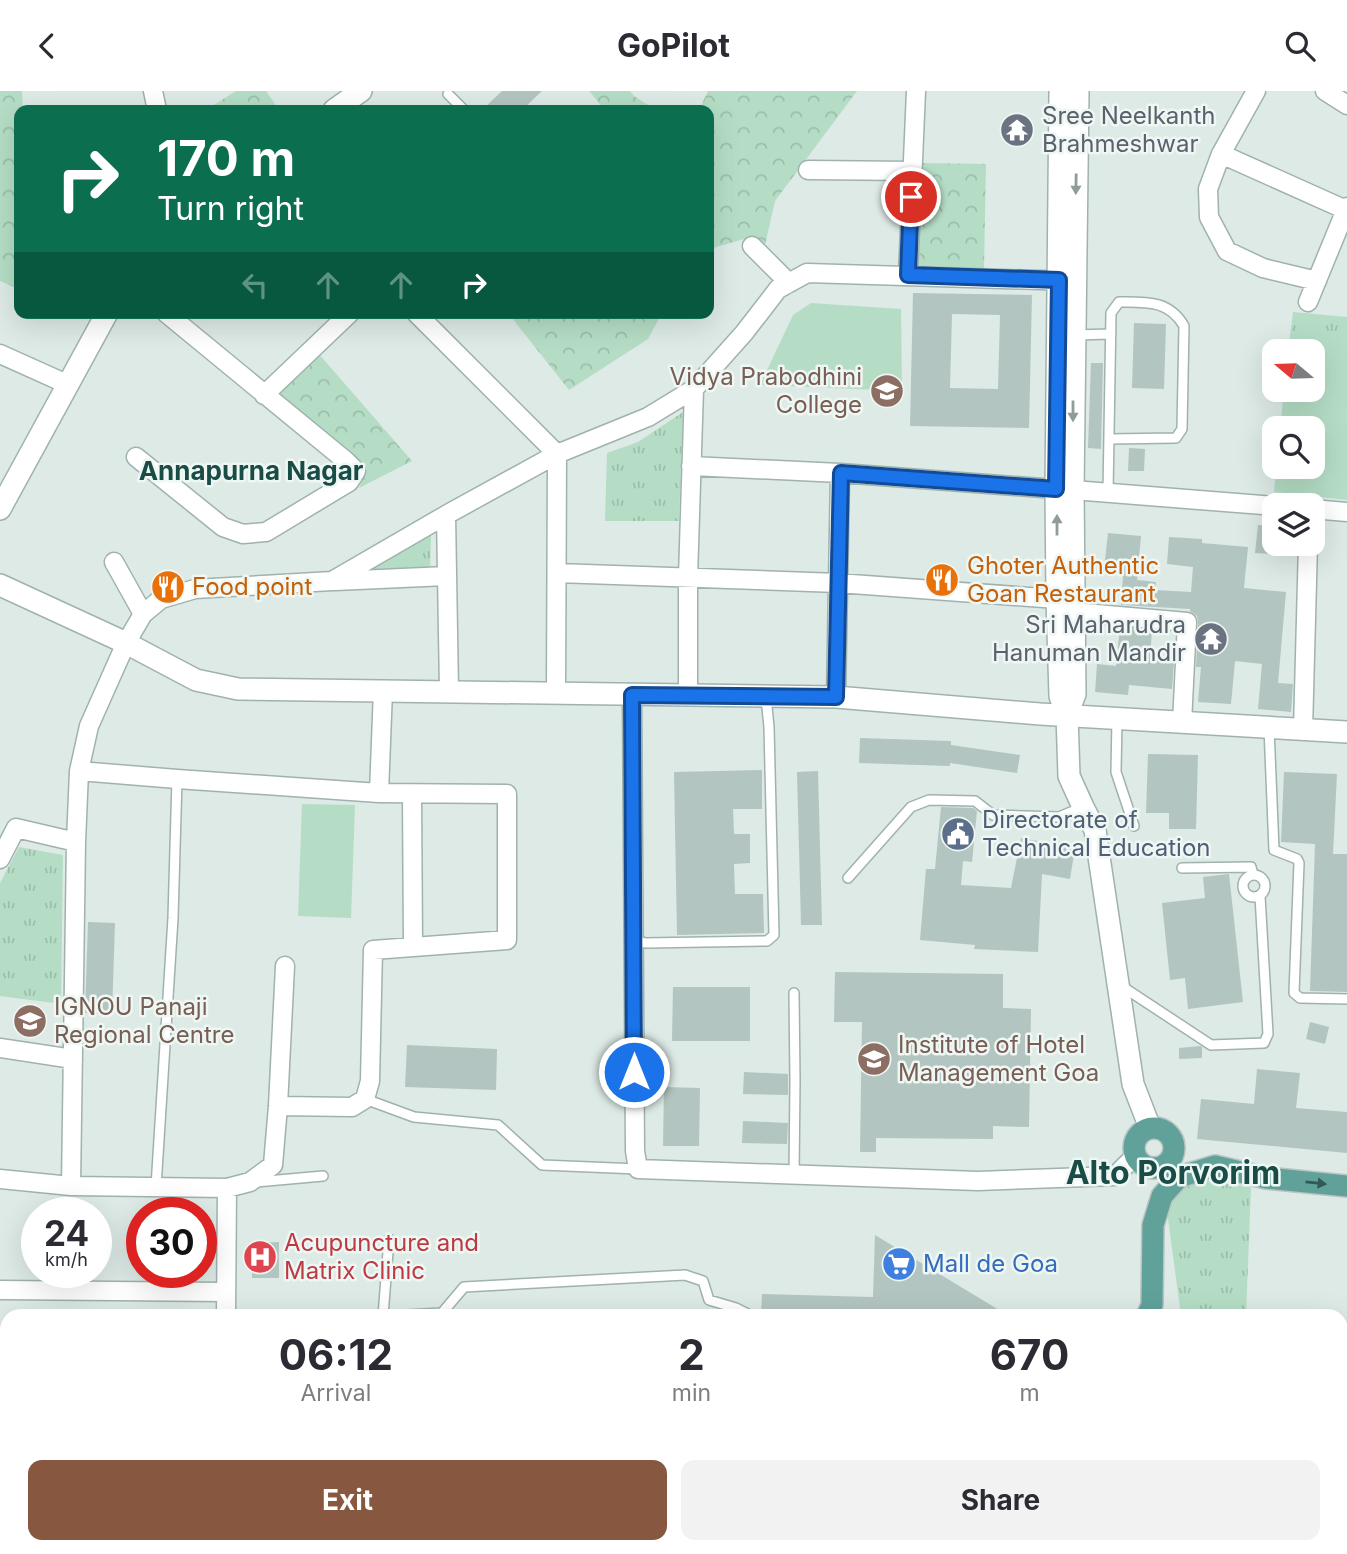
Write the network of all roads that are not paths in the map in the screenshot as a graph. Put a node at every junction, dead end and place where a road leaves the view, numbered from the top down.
1 (361, 91) edge
2 (916, 91) edge
3 (1060, 91) edge
4 (1077, 91) edge
5 (1256, 91) edge
6 (1325, 91) edge
7 (447, 92) edge
8 (341, 105) edge
9 (459, 105) edge
10 (1347, 105) edge
11 (1221, 154) junction
12 (808, 170) dead end
13 (911, 171) junction
14 (1346, 208) edge
15 (752, 246) dead end
16 (908, 275) junction
17 (1067, 281) junction
18 (1317, 281) junction
19 (789, 283) junction
20 (1308, 302) dead end
21 (104, 319) edge
22 (173, 319) edge
23 (344, 319) edge
24 (422, 319) edge
25 (1111, 334) junction
26 (1074, 335) junction
27 (0, 354) edge
28 (69, 385) junction
29 (694, 389) junction
30 (264, 395) junction
31 (1109, 439) junction
32 (557, 454) junction
33 (136, 457) dead end
34 (691, 465) junction
35 (841, 473) junction
36 (1065, 490) junction
37 (1108, 493) junction
38 (2, 500) edge
39 (1262, 505) edge
40 (1325, 510) edge
41 (1347, 512) edge
42 (446, 515) junction
43 (1308, 556) edge
44 (114, 562) dead end
45 (557, 573) junction
46 (447, 576) junction
47 (688, 577) junction
48 (332, 581) junction
49 (838, 583) junction
50 (0, 585) edge
51 (1065, 605) junction
52 (143, 614) junction
53 (126, 643) junction
54 (383, 690) junction
55 (449, 691) junction
56 (556, 694) junction
57 (632, 695) junction
58 (688, 696) junction
59 (766, 697) junction
60 (836, 697) junction
61 (1067, 715) junction
62 (1117, 719) junction
63 (1182, 723) junction
64 (1269, 728) junction
65 (1303, 730) junction
66 (1347, 732) edge
67 (79, 771) junction
68 (177, 779) junction
69 (379, 793) junction
70 (412, 794) junction
71 (1083, 807) junction
72 (1134, 826) dead end
73 (76, 842) junction
74 (0, 859) edge
75 (1182, 868) dead end
76 (1253, 875) junction
77 (848, 878) dead end
78 (1260, 896) junction
79 (633, 941) junction
80 (413, 946) junction
81 (285, 966) dead end
82 (1118, 984) junction
83 (794, 993) dead end
84 (1347, 999) edge
85 (0, 1048) edge
86 (73, 1059) junction
87 (365, 1098) junction
88 (278, 1106) junction
89 (1150, 1128) junction
90 (1174, 1147) junction
91 (1135, 1156) junction
92 (1215, 1166) junction
93 (1153, 1168) junction
94 (638, 1169) junction
95 (794, 1175) junction
96 (323, 1177) dead end
97 (0, 1179) edge
98 (250, 1182) junction
99 (72, 1186) junction
100 (1347, 1186) edge
101 (156, 1187) junction
102 (227, 1188) junction
103 (1153, 1225) junction
104 (389, 1239) dead end
105 (0, 1290) edge
106 (226, 1292) junction
107 (226, 1309) edge
108 (386, 1309) edge
109 (445, 1309) edge
110 (739, 1309) edge
111 (1151, 1309) edge

1 - 8 street
2 - 13 street
3 - 17 street
4 -> 17 street
5 - 11 street
6 - 10 street
7 - 9 lane
11 - 14 street
11 - 18 street
12 - 13 street
13 - 16 street
14 - 18 street
15 - 19 street
16 - 17 street
16 - 19 street
17 - 26 street
17 - 36 street
18 - 20 street
19 - 29 street
21 - 28 street
22 - 30 street
23 - 30 street
24 - 32 street
25 - 26 lane
25 - 31 lane
25 - 31 lane
26 -> 36 street
27 - 28 street
28 - 38 street
29 - 32 street
29 - 34 street
30 - 33 street
31 - 37 lane
32 - 42 street
32 - 45 street
34 - 35 street
34 - 47 street
35 - 36 street
35 - 49 street
36 - 37 street
36 - 51 street
37 - 39 street
40 - 41 street
42 - 46 street
42 - 48 street
43 - 65 street
44 - 52 street
45 - 47 street
45 - 56 street
46 - 48 street
46 - 55 street
47 - 49 street
47 - 58 street
48 - 52 street
49 - 51 street
49 - 60 street
50 - 53 street
51 - 61 street
51 - 63 street
52 - 53 street
53 - 54 street
53 - 67 street
54 - 55 street
54 - 69 street
55 - 56 street
56 - 57 street
57 - 58 street
57 - 79 street
58 - 59 street
59 - 60 street
59 - 79 lane
60 - 61 street
61 - 62 street
61 - 71 street
62 - 63 street
62 - 72 lane
63 - 64 street
64 - 65 street
64 - 84 lane
65 - 66 street
67 - 68 street
67 - 73 street
68 - 69 street
68 - 101 lane
69 - 70 street
70 - 80 street
70 - 80 street
71 - 77 lane
71 - 82 street
73 - 74 street
73 - 86 street
75 - 76 lane
76 - 78 lane
76 - 78 lane
78 - 82 lane
79 - 94 street
80 - 87 street
81 - 88 street
82 - 89 street
83 - 95 lane
85 - 86 street
86 - 99 street
87 - 88 street
87 - 94 lane
88 - 98 street
89 - 90 main road
89 - 91 main road
90 - 92 main road
90 - 93 main road
91 - 93 main road
91 - 95 street
92 -> 100 main road
92 - 103 main road
93 - 103 main road
94 - 95 street
96 - 98 lane
97 - 99 street
98 - 102 street
99 - 101 street
101 - 102 street
102 - 106 street
103 - 111 main road
104 - 108 lane
105 - 106 street
106 - 107 street
109 - 110 lane

